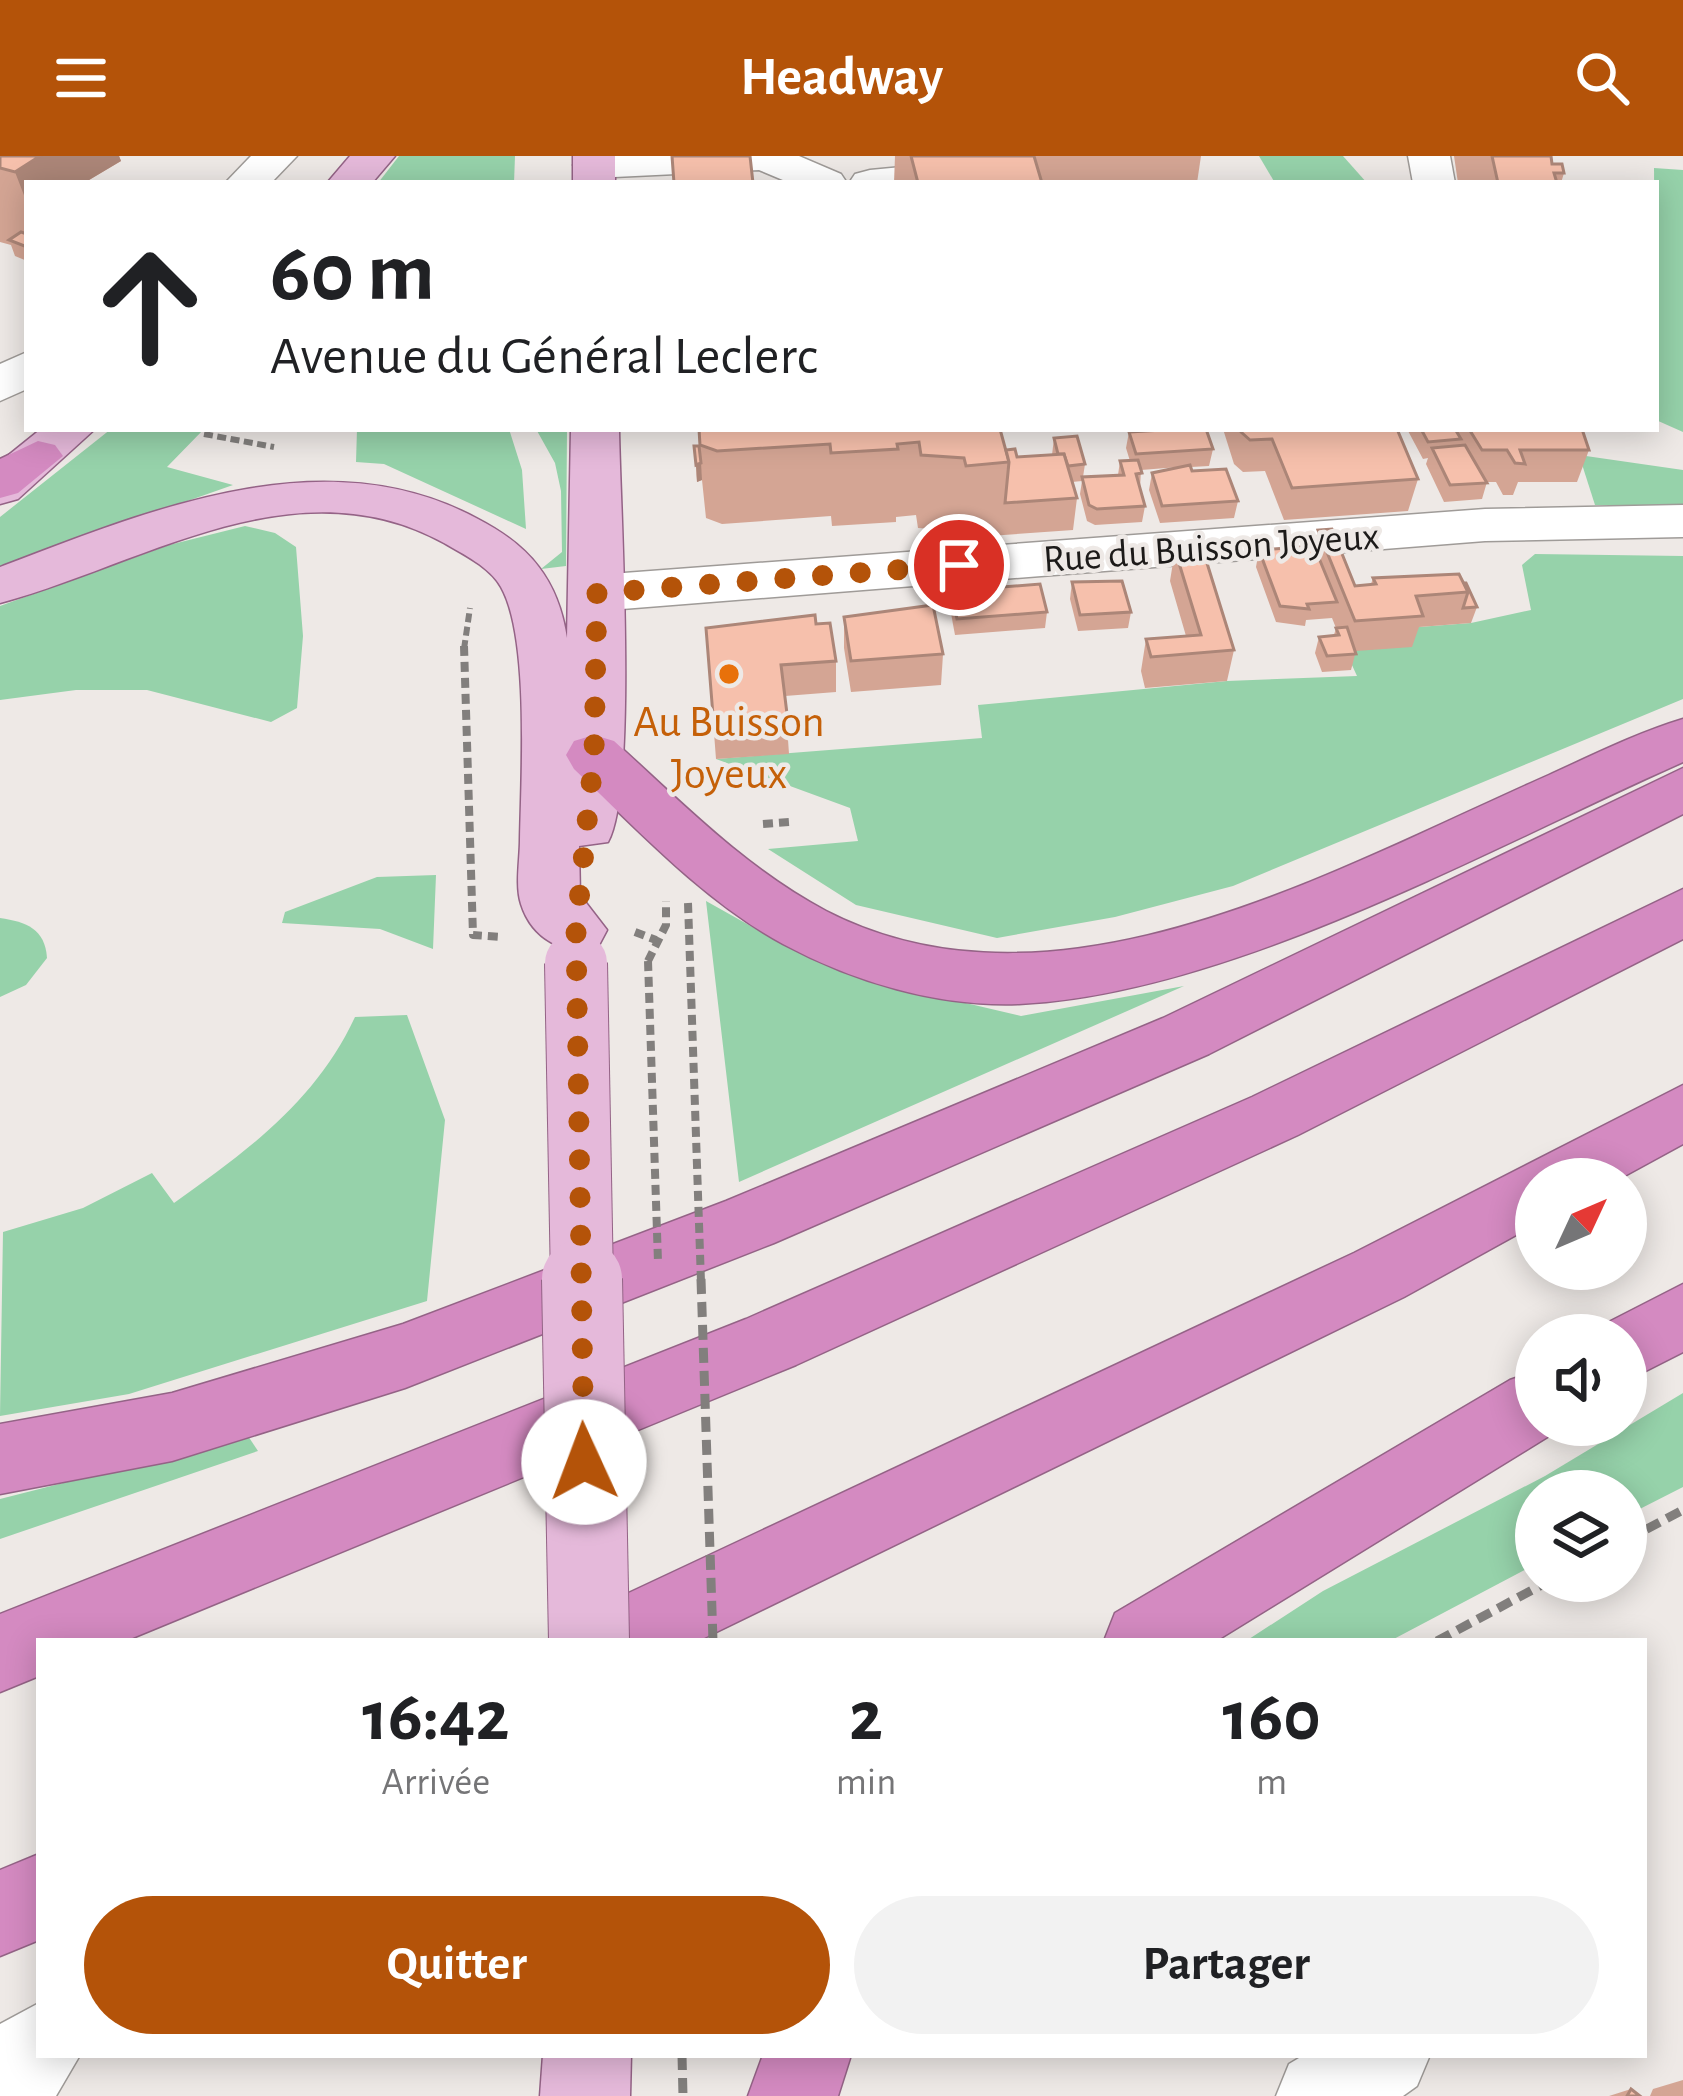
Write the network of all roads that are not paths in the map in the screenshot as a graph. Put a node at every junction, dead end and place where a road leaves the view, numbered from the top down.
1 (276, 156) edge
2 (374, 156) edge
3 (594, 168) edge
4 (989, 172) edge
5 (249, 180) edge
6 (351, 180) edge
7 (819, 180) edge
8 (902, 180) edge
9 (596, 432) edge
10 (1683, 521) edge
11 (0, 586) edge
12 (597, 593) junction
13 (1683, 739) edge
14 (594, 754) junction
15 (1683, 789) edge
16 (1683, 912) edge
17 (576, 946) junction
18 (1683, 1112) edge
19 (1598, 1158) edge
20 (1515, 1202) edge
21 (1683, 1315) edge
22 (1647, 1336) edge
23 (1515, 1417) edge
24 (0, 1460) edge
25 (36, 1638) edge
26 (37, 1638) edge
27 (589, 1638) edge
28 (620, 1638) edge
29 (1148, 1638) edge
30 (0, 1653) edge
31 (36, 1898) edge
32 (0, 1913) edge
33 (36, 2051) edge
34 (806, 2058) edge
35 (1381, 2058) edge
36 (0, 2093) edge
37 (793, 2096) edge
38 (1322, 2096) edge

1 - 5 street
2 - 6 main road
3 - 7 street
4 - 8 street
9 - 12 main road
10 - 12 street, Rue du Buisson Joyeux
11 - 17 main road
12 - 14 main road
13 - 14 highway
14 - 17 main road
15 - 24 highway
16 - 26 highway
17 - 27 main road, bridge
18 - 19 highway
20 - 28 highway
21 - 22 highway
23 - 29 highway
25 - 30 highway
31 - 32 highway
33 - 36 street
34 - 37 highway
35 - 38 street

